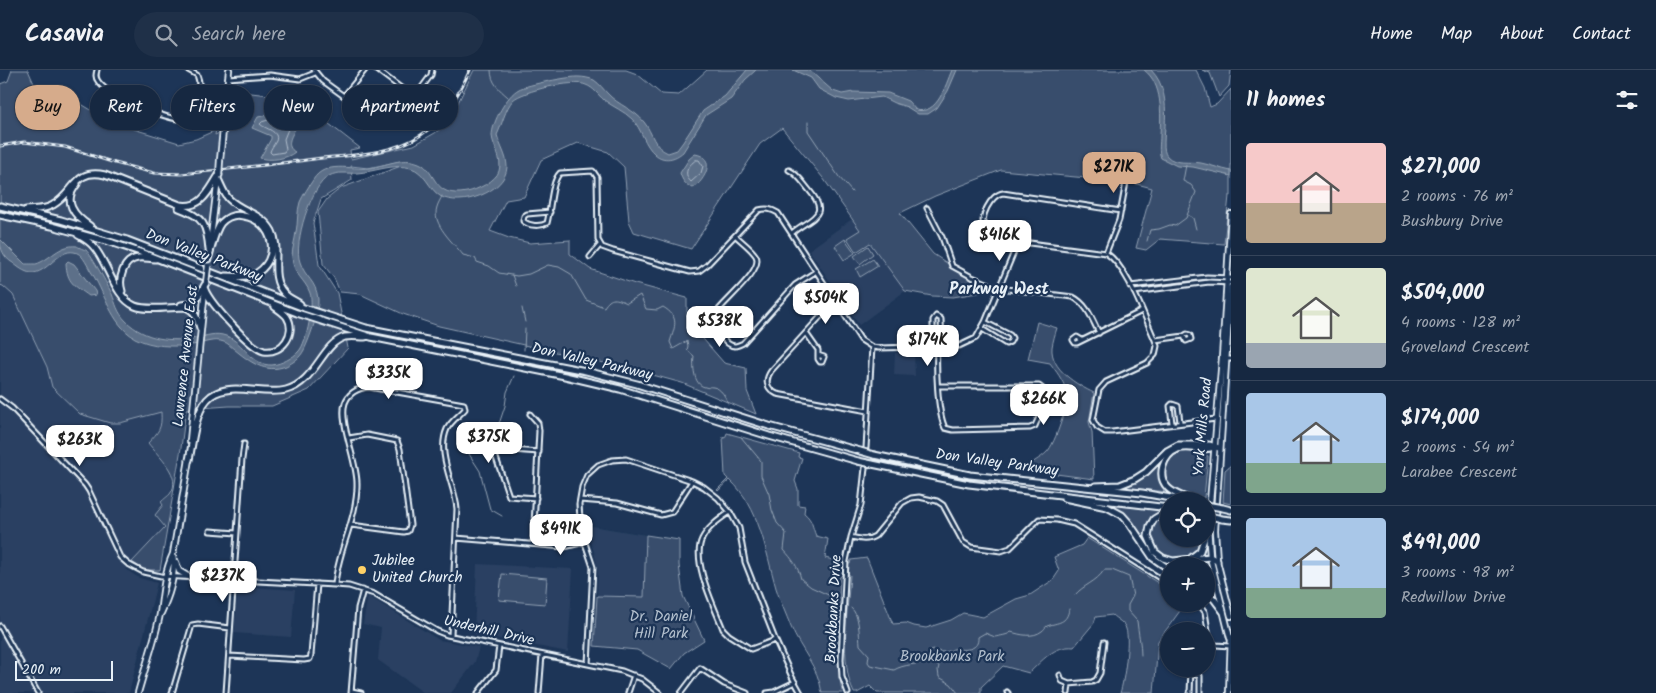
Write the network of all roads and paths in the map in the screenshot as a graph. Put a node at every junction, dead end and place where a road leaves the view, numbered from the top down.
1 (97, 70) edge
2 (188, 70) edge
3 (229, 70) edge
4 (365, 70) edge
5 (377, 70) edge
6 (432, 70) edge
7 (315, 72) edge
8 (228, 78) junction
9 (353, 85) edge
10 (342, 94) edge
11 (789, 170) dead end
12 (218, 177) junction
13 (1126, 182) dead end
14 (0, 206) edge
15 (927, 208) dead end
16 (20, 211) junction
17 (1121, 211) junction
18 (550, 212) junction
19 (1231, 214) edge
20 (0, 215) edge
21 (68, 230) junction
22 (96, 230) junction
23 (792, 233) junction
24 (736, 236) junction
25 (1018, 242) junction
26 (600, 245) junction
27 (209, 250) junction
28 (1106, 253) junction
29 (590, 258) dead end
30 (158, 259) junction
31 (208, 259) junction
32 (816, 272) junction
33 (220, 276) junction
34 (1229, 280) edge
35 (1130, 286) junction
36 (205, 287) junction
37 (1231, 287) edge
38 (999, 288) junction
39 (1134, 292) junction
40 (266, 301) junction
41 (838, 306) junction
42 (304, 308) junction
43 (1142, 311) junction
44 (985, 322) junction
45 (200, 328) junction
46 (1230, 329) edge
47 (982, 330) junction
48 (806, 333) junction
49 (1099, 333) junction
50 (1184, 336) dead end
51 (371, 337) junction
52 (1082, 340) dead end
53 (1155, 340) junction
54 (872, 347) junction
55 (937, 347) junction
56 (818, 355) dead end
57 (1228, 359) edge
58 (938, 386) junction
59 (0, 399) edge
60 (868, 412) junction
61 (530, 414) dead end
62 (1216, 419) junction
63 (1180, 422) junction
64 (1172, 424) junction
65 (349, 438) junction
66 (244, 444) dead end
67 (866, 448) tunnel mouth
68 (1216, 448) junction
69 (539, 452) junction
70 (188, 460) junction
71 (865, 468) tunnel mouth
72 (692, 481) junction
73 (1082, 487) junction
74 (1175, 492) edge
75 (1211, 492) edge
76 (1057, 495) junction
77 (1160, 496) edge
78 (536, 498) junction
79 (580, 500) junction
80 (1160, 507) edge
81 (1215, 507) edge
82 (1231, 510) edge
83 (730, 512) junction
84 (1160, 515) edge
85 (1215, 517) edge
86 (1231, 520) edge
87 (351, 524) junction
88 (210, 531) dead end
89 (237, 533) junction
90 (851, 537) junction
91 (456, 538) junction
92 (585, 542) junction
93 (533, 544) junction
94 (1201, 547) edge
95 (1209, 547) edge
96 (173, 554) junction
97 (1161, 557) edge
98 (1192, 557) edge
99 (1210, 557) edge
100 (1217, 561) joint
101 (1160, 563) edge
102 (1215, 572) edge
103 (165, 577) junction
104 (189, 577) junction
105 (172, 578) junction
106 (1160, 578) edge
107 (234, 580) junction
108 (317, 584) junction
109 (1219, 584) junction
110 (335, 585) junction
111 (1215, 585) edge
112 (363, 590) junction
113 (1215, 599) edge
114 (1223, 611) junction
115 (1205, 612) edge
116 (160, 614) junction
117 (1231, 616) edge
118 (0, 626) edge
119 (230, 628) junction
120 (451, 635) junction
121 (1231, 637) edge
122 (775, 639) junction
123 (1104, 642) dead end
124 (499, 646) junction
125 (1231, 646) edge
126 (542, 655) junction
127 (228, 656) junction
128 (588, 664) junction
129 (634, 675) junction
130 (1060, 675) dead end
131 (1191, 677) edge
132 (1200, 677) edge
133 (795, 682) junction
134 (1069, 684) junction
135 (352, 692) edge
136 (38, 693) edge
137 (138, 693) edge
138 (172, 693) edge
139 (226, 693) edge
140 (361, 693) edge
141 (478, 693) edge
142 (539, 693) edge
143 (628, 693) edge
144 (660, 693) edge
145 (681, 693) edge
146 (748, 693) edge
147 (767, 693) edge
148 (801, 693) edge
149 (848, 693) edge
150 (1068, 693) edge
151 (1190, 693) edge
152 (1200, 693) edge
153 (1229, 693) edge

1 - 2 street
3 - 8 main road, Lawrence Avenue East
4 - 9 street
5 - 6 street
7 - 8 street
7 - 10 street
8 - 12 main road, Lawrence Avenue East, bridge
11 - 23 street
12 - 16 highway
12 - 27 main road, Lawrence Avenue East
12 - 42 highway
13 - 17 street
14 - 16 highway, Don Valley Parkway
15 - 38 street
16 - 22 highway, Don Valley Parkway
17 - 25 street
17 - 28 street
18 - 18 street
18 - 26 street
19 - 34 main road, York Mills Road
20 - 21 highway, Don Valley Parkway
21 - 30 highway, Don Valley Parkway
21 - 45 highway
22 - 27 highway
22 - 33 highway, Don Valley Parkway
23 - 24 street
23 - 32 street
24 - 26 street
24 - 32 street
25 - 28 street
25 - 38 street
26 - 29 street
27 - 31 main road, Lawrence Avenue East
28 - 35 street
30 - 36 highway
30 - 40 highway, Don Valley Parkway
31 - 33 highway
31 - 36 main road, Lawrence Avenue East, bridge
32 - 41 street
33 - 42 highway, Don Valley Parkway
34 - 35 street
34 - 39 street
34 - 62 main road, York Mills Road
35 - 39 street
36 - 40 highway
36 - 45 main road, Lawrence Avenue East
37 - 46 main road, York Mills Road
38 - 44 street
38 - 49 street
39 - 43 street
40 - 51 highway, Don Valley Parkway
41 - 48 street
41 - 54 street
42 - 73 highway, Don Valley Parkway, bridge
43 - 49 street
43 - 53 street
44 - 47 street
44 - 47 street
45 - 70 main road, Lawrence Avenue East
46 - 57 main road, York Mills Road
47 - 55 street
48 - 56 street
48 - 60 street
49 - 52 street
50 - 53 street
51 - 70 highway
51 - 76 highway, Don Valley Parkway, bridge
53 - 64 street
54 - 55 street
54 - 60 street
55 - 55 street
55 - 58 street
57 - 68 main road, York Mills Road
58 - 58 street
59 - 103 street, Underhill Drive
60 - 67 street
61 - 69 street
62 - 63 street
62 - 68 main road, York Mills Road
63 - 64 street
63 - 64 street
65 - 87 street
65 - 87 street
65 - 91 street
66 - 89 street
68 - 73 highway
68 - 74 highway
68 - 75 main road, York Mills Road
68 - 100 main road, York Mills Road
69 - 78 street
69 - 78 street
70 - 96 main road, Lawrence Avenue East
71 - 90 street, Brookbanks Drive
72 - 79 street
72 - 79 street
72 - 83 street
73 - 77 highway, Don Valley Parkway
76 - 80 highway, Don Valley Parkway
76 - 101 highway
78 - 93 street
79 - 92 street
81 - 82 highway, bridge
83 - 122 street
83 - 122 street
84 - 97 highway
85 - 86 highway, bridge
87 - 110 street
88 - 89 street
89 - 107 street
90 - 106 street
90 - 149 street, Brookbanks Drive
91 - 93 street
91 - 120 street
92 - 93 street
92 - 128 street
94 - 98 highway
95 - 99 main road, York Mills Road
96 - 103 main road, Lawrence Avenue East
96 - 104 main road
96 - 105 main road, Lawrence Avenue East
100 - 109 main road, York Mills Road
102 - 109 main road, York Mills Road
103 - 105 street, Underhill Drive
103 - 116 main road, Lawrence Avenue East
104 - 105 street, Underhill Drive
104 - 107 street, Underhill Drive
105 - 116 main road, Lawrence Avenue East
107 - 108 street, Underhill Drive
107 - 119 street
108 - 110 street, Underhill Drive
108 - 127 street
109 - 111 highway
109 - 114 main road, York Mills Road
109 - 117 main road, York Mills Road
110 - 112 street, Underhill Drive
112 - 120 street, Underhill Drive
112 - 135 street
113 - 114 highway
114 - 121 main road, York Mills Road
115 - 125 street
116 - 137 main road, Lawrence Avenue East
118 - 136 street
119 - 127 street
119 - 138 street
120 - 124 street, Underhill Drive
121 - 125 main road, York Mills Road
122 - 133 street
123 - 134 street
124 - 126 street, Underhill Drive
124 - 141 street
125 - 153 main road, York Mills Road
126 - 128 street, Underhill Drive
126 - 142 street
127 - 139 street
128 - 129 street, Underhill Drive
129 - 143 street
129 - 144 street, Underhill Drive
130 - 134 street
131 - 151 street
132 - 152 street
133 - 147 street
133 - 148 street
134 - 150 street
135 - 140 street
145 - 146 street

